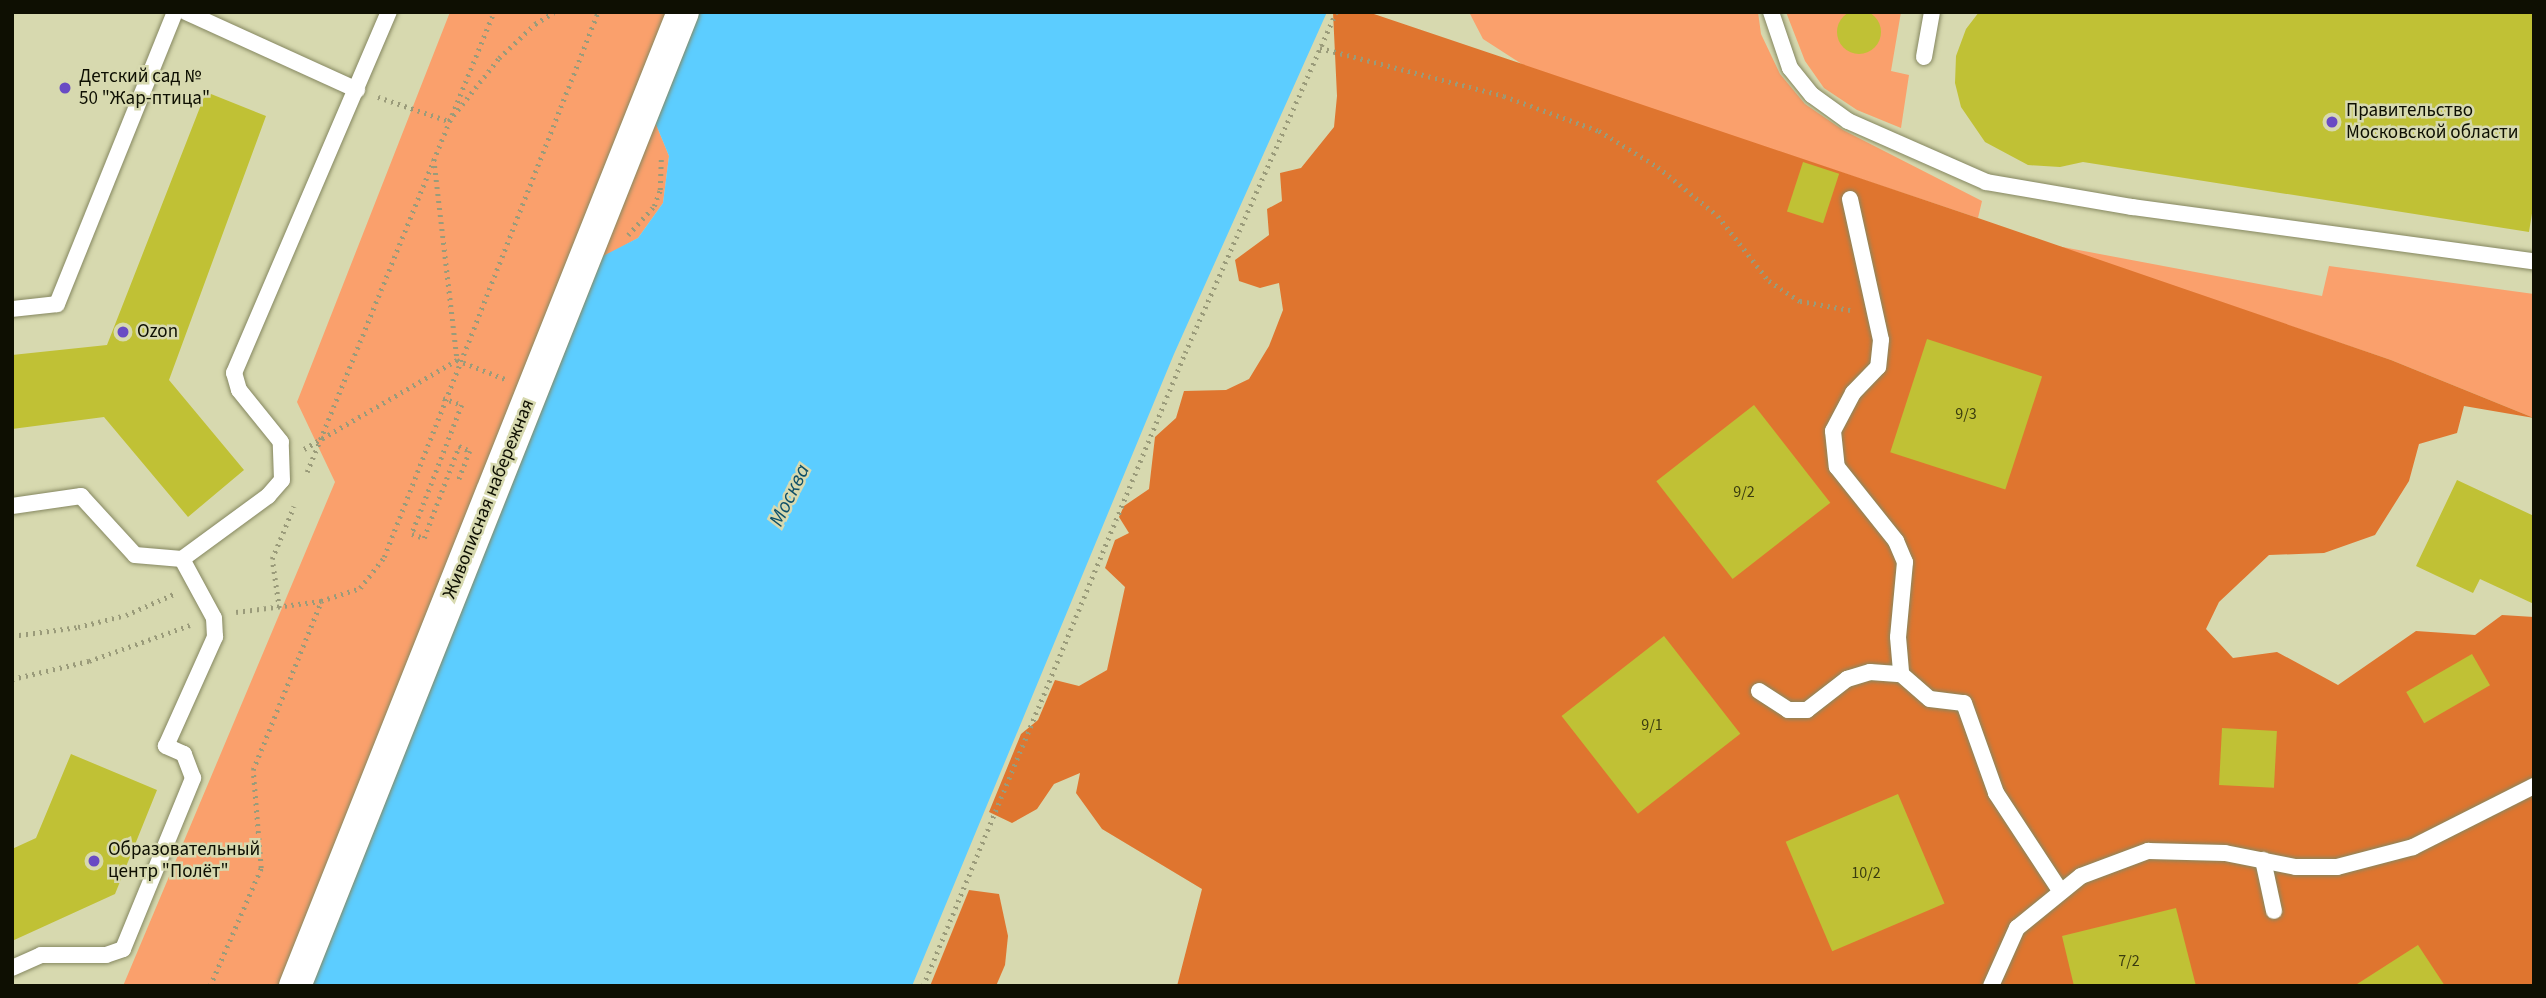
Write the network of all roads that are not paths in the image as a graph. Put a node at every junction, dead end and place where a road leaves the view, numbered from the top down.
1 (175, 12) edge
2 (186, 12) edge
3 (389, 12) edge
4 (683, 12) edge
5 (1772, 12) edge
6 (1932, 12) edge
7 (1924, 57) dead end
8 (357, 90) junction
9 (1850, 199) dead end
10 (2534, 261) edge
11 (12, 309) edge
12 (12, 506) edge
13 (182, 559) junction
14 (1901, 674) junction
15 (1759, 691) dead end
16 (2534, 786) edge
17 (2263, 860) junction
18 (2061, 892) junction
19 (2274, 911) dead end
20 (12, 968) edge
21 (295, 986) edge
22 (1991, 986) edge

1 - 11 lane
2 - 8 lane
3 - 8 lane
4 - 21 street, Живописная набережная
5 - 10 lane
6 - 7 lane
8 - 13 lane
9 - 14 lane
12 - 13 lane
13 - 20 lane
14 - 15 lane
14 - 18 lane
16 - 17 lane
17 - 18 lane
17 - 19 lane
18 - 22 lane

